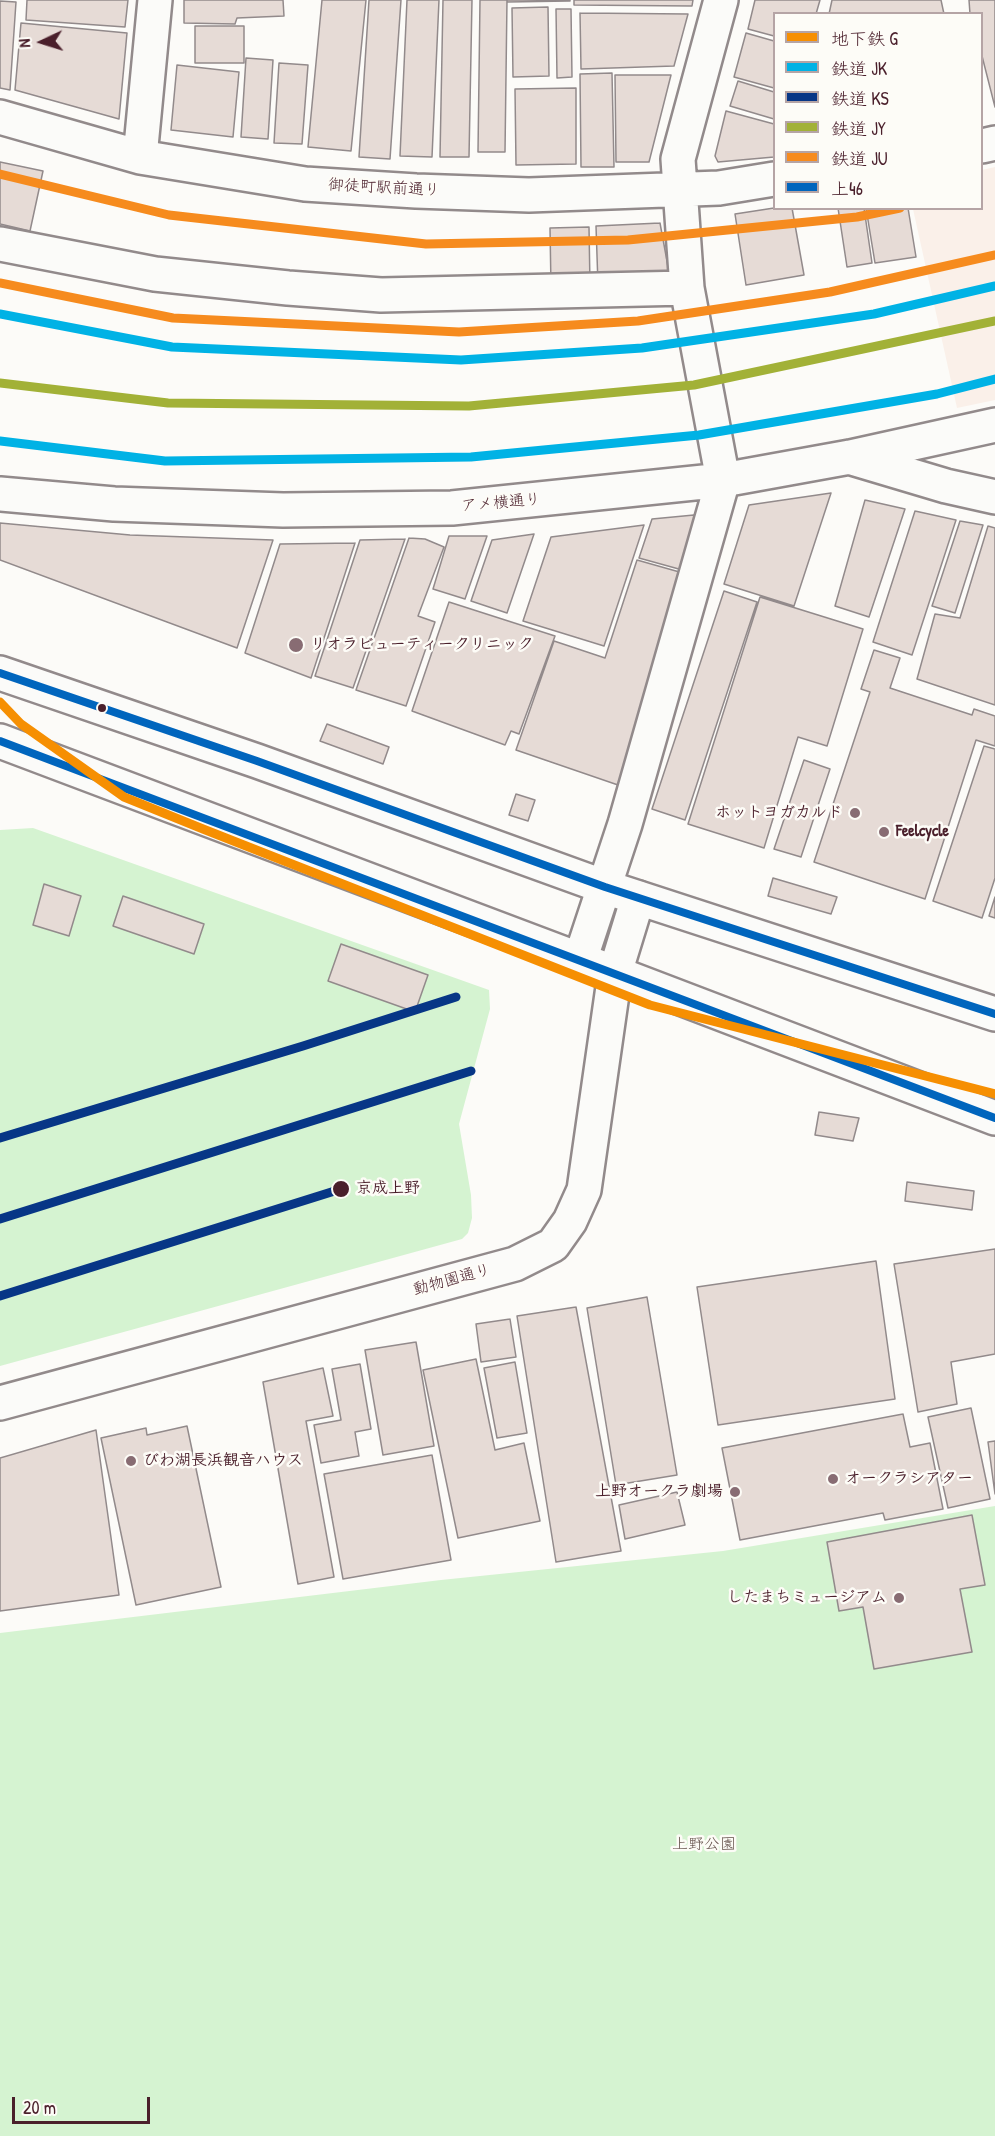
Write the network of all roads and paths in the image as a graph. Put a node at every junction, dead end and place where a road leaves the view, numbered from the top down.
1 (155, 0) edge
2 (721, 0) edge
3 (0, 117) edge
4 (140, 157) junction
5 (773, 179) edge
6 (680, 190) junction
7 (0, 244) edge
8 (687, 288) junction
9 (995, 425) edge
10 (850, 458) junction
11 (723, 480) junction
12 (0, 494) edge
13 (995, 498) edge
14 (0, 674) edge
15 (0, 741) edge
16 (605, 887) junction
17 (638, 898) junction
18 (580, 960) junction
19 (615, 973) junction
20 (995, 1014) edge
21 (995, 1118) edge
22 (0, 1403) edge

1 - 4 street
2 - 6 street
3 - 4 street, 御徒町駅前通り
4 - 6 street, 御徒町駅前通り
5 - 6 street, 御徒町駅前通り
6 - 8 street
7 - 8 street
8 - 11 street
9 - 10 street, アメ横通り
10 - 11 street, アメ横通り
10 - 13 street
11 - 12 street, アメ横通り
11 - 16 street
14 - 16 street
15 - 18 street
16 - 17 street
16 - 18 street
17 - 19 street, 動物園通り
17 - 20 street
18 - 19 street
19 - 21 street
19 - 22 street, 動物園通り

